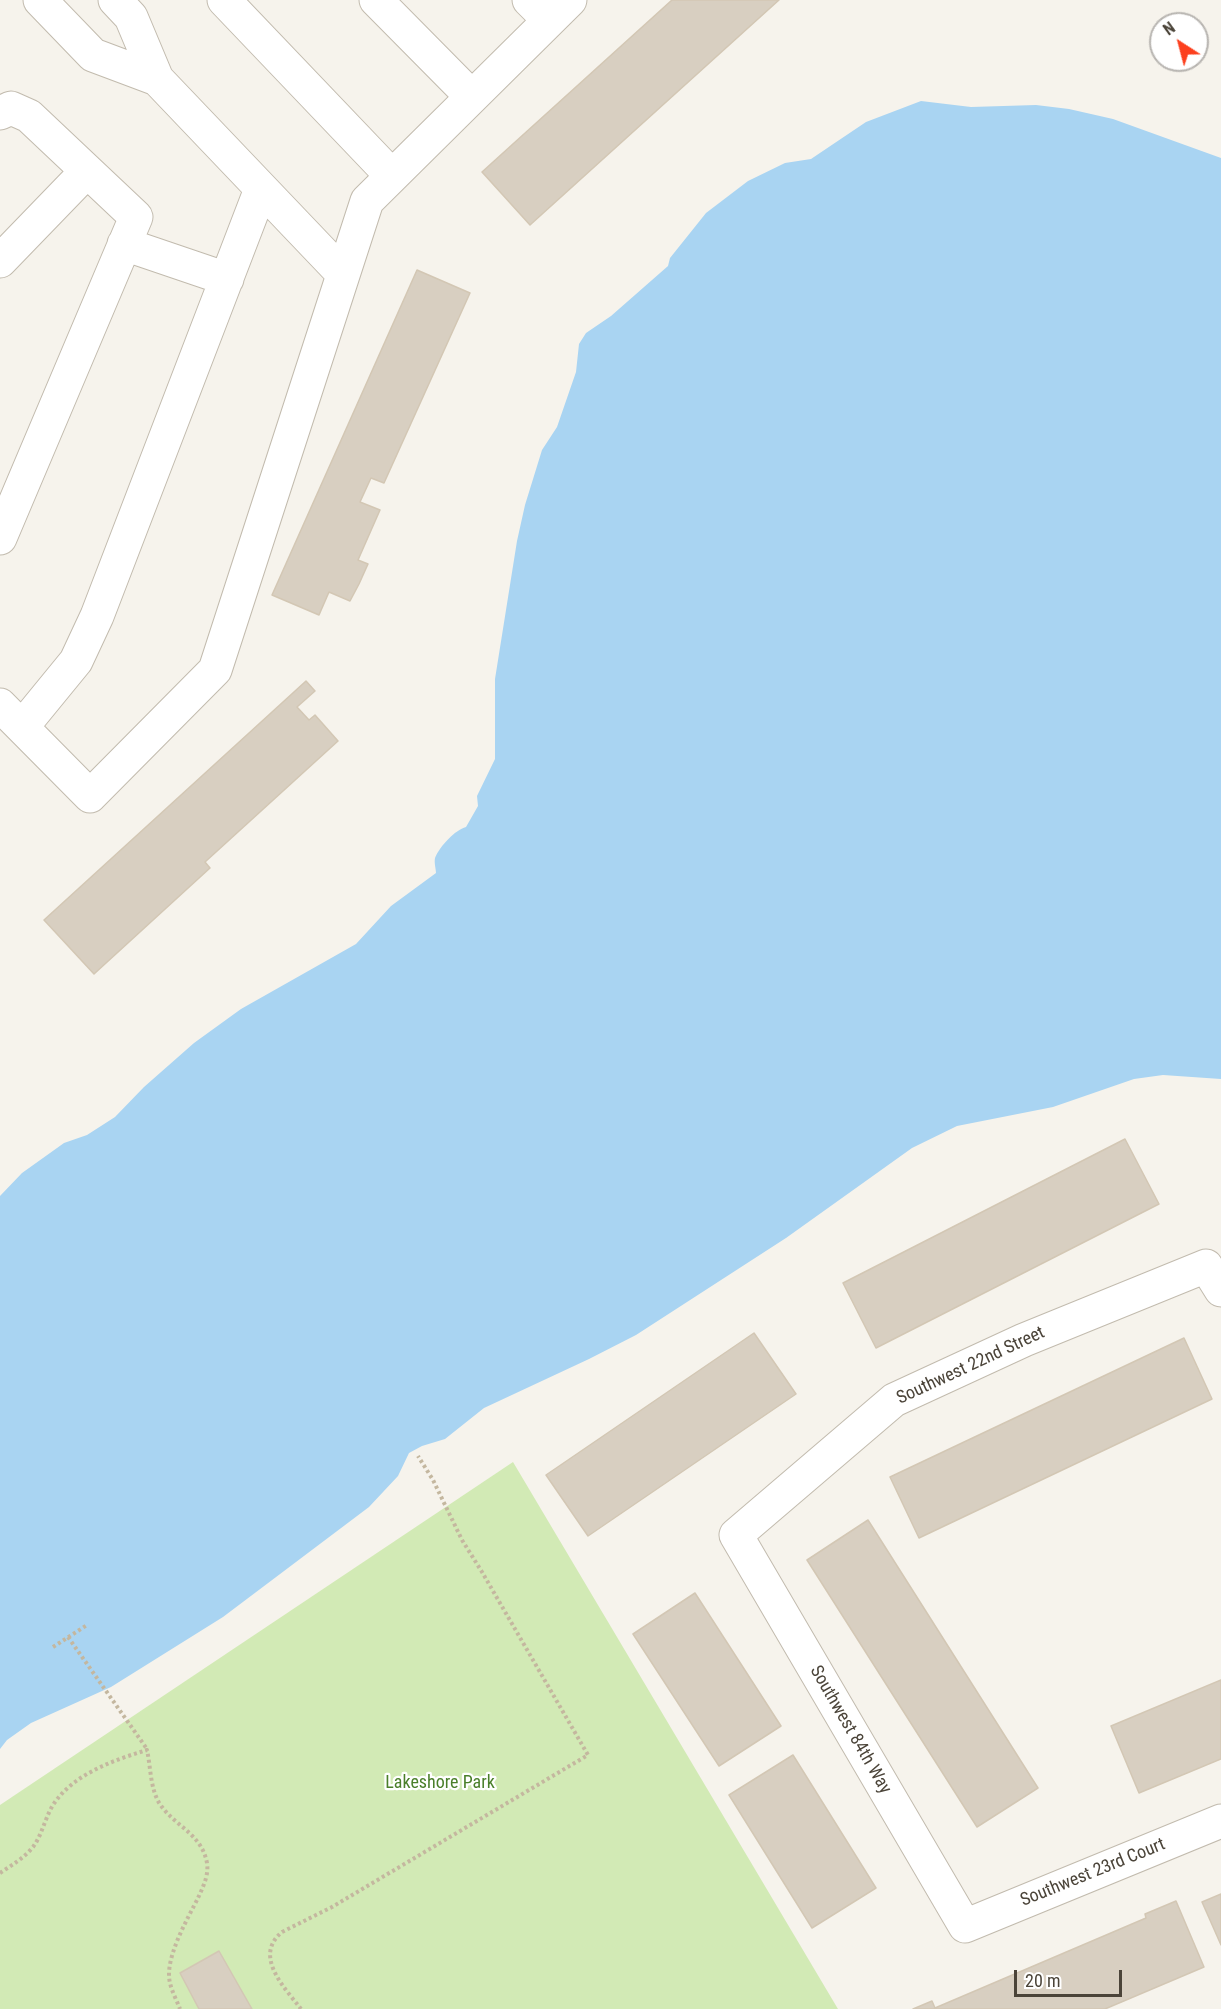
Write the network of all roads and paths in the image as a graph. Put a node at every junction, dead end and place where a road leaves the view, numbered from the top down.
1 (40, 0) edge
2 (116, 0) edge
3 (224, 0) edge
4 (376, 0) edge
5 (549, 7) edge
6 (157, 79) junction
7 (472, 96) junction
8 (0, 113) edge
9 (87, 171) junction
10 (392, 176) junction
11 (261, 189) junction
12 (124, 244) junction
13 (0, 261) edge
14 (343, 274) junction
15 (227, 279) junction
16 (0, 538) edge
17 (11, 716) edge
18 (1214, 1278) edge
19 (418, 1456) dead end
20 (736, 1535) joint
21 (87, 1625) dead end
22 (68, 1637) junction
23 (53, 1647) dead end
24 (147, 1749) junction
25 (1221, 1821) edge
26 (0, 1873) edge
27 (965, 1926) joint
28 (180, 2009) edge
29 (301, 2009) edge

1 - 6 street
2 - 6 street
3 - 10 street
4 - 7 street
5 - 7 street
6 - 11 street
7 - 10 street
8 - 9 street
9 - 12 street
9 - 13 street
10 - 14 street
11 - 14 street
11 - 15 street
12 - 15 street
12 - 16 street
14 - 17 street
15 - 17 street
18 - 20 street, Southwest 22nd Street
19 - 29 path
20 - 27 street, Southwest 84th Way
21 - 22 path
22 - 23 path
22 - 24 path
24 - 26 path
24 - 28 path
25 - 27 street, Southwest 23rd Court

